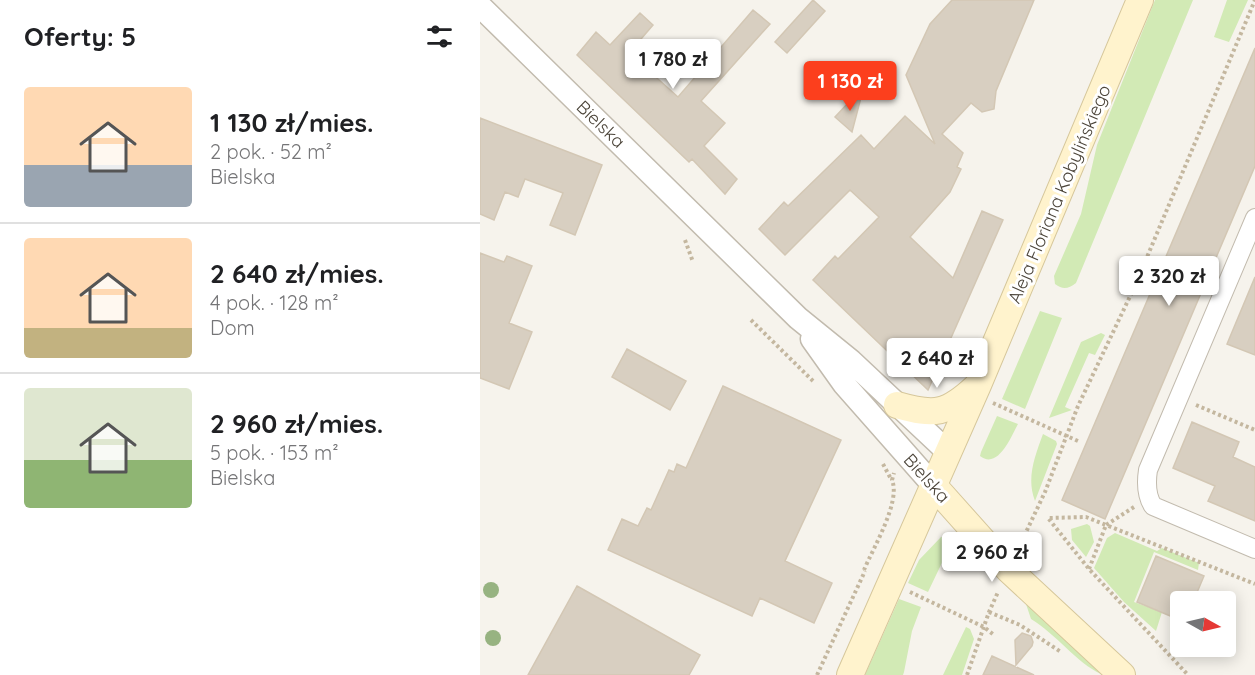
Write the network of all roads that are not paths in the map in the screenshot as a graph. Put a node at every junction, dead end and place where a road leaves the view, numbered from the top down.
1 (1140, 0) edge
2 (480, 6) edge
3 (1255, 218) edge
4 (798, 318) junction
5 (978, 385) junction
6 (897, 405) junction
7 (949, 453) junction
8 (934, 486) junction
9 (1255, 549) edge
10 (850, 675) edge
11 (1122, 675) edge

1 - 5 main road, Aleja Floriana Kobylińskiego
2 - 4 street, Bielska
3 - 9 street
4 - 6 street, Bielska
4 - 8 street, Bielska
5 - 6 main road
5 - 7 main road, Aleja Floriana Kobylińskiego
6 - 7 street, Bielska
7 - 8 main road, Aleja Floriana Kobylińskiego
8 - 10 main road, Aleja Floriana Kobylińskiego
8 - 11 main road, Bielska

